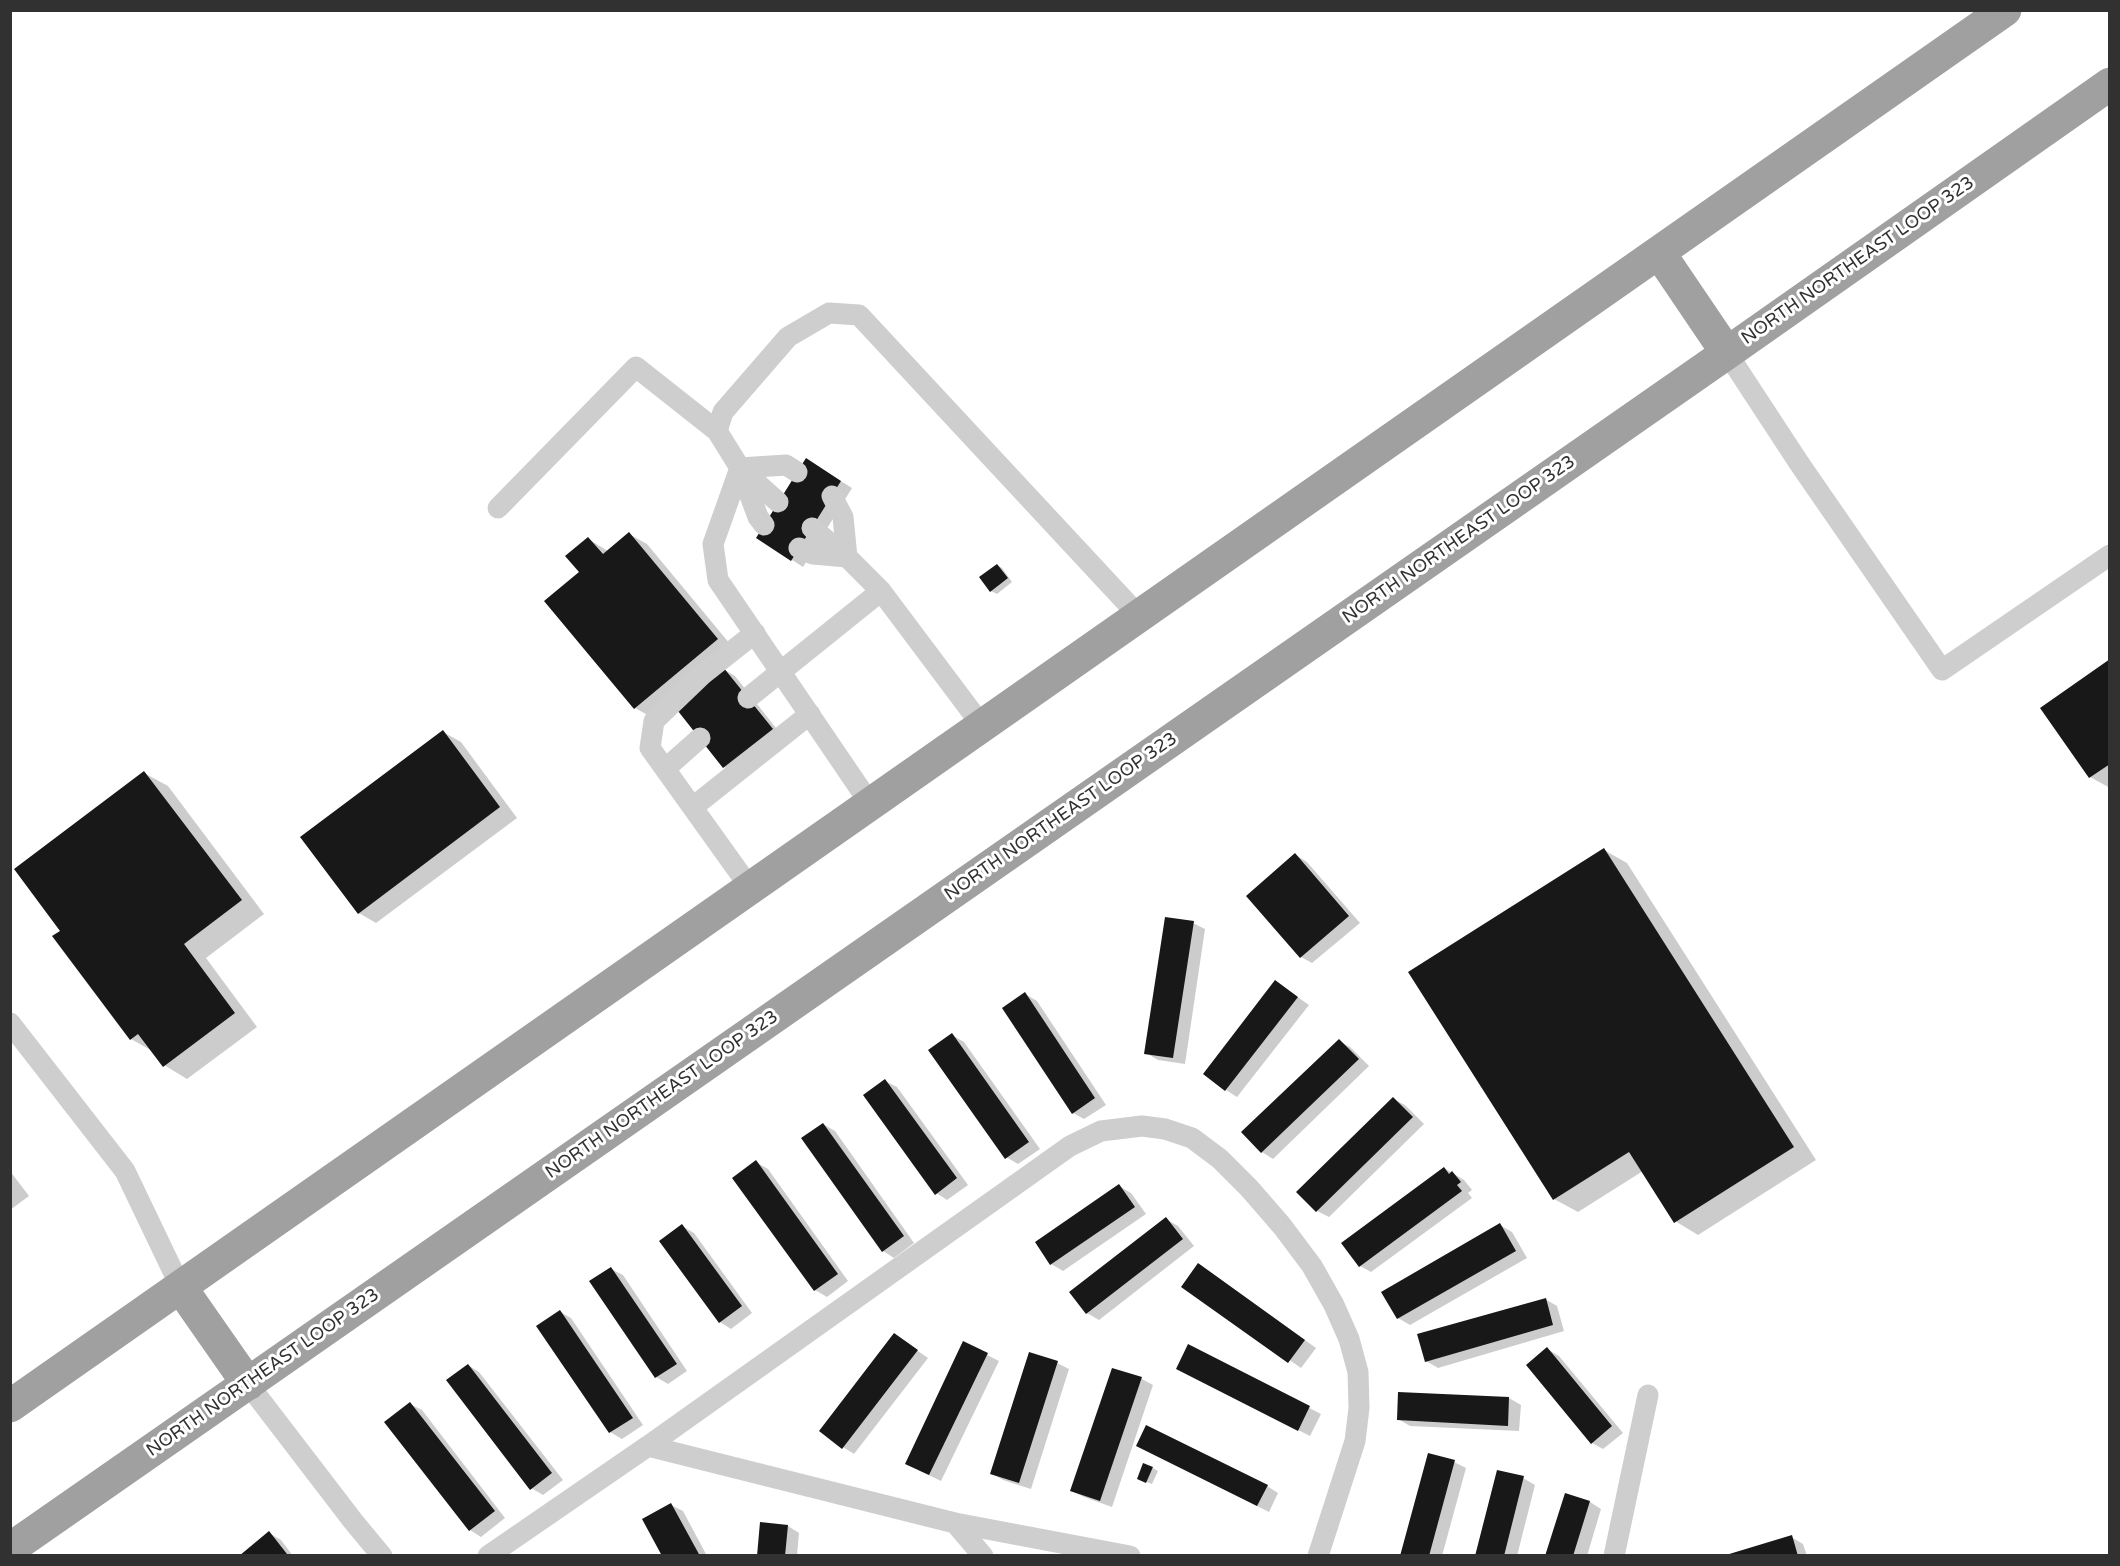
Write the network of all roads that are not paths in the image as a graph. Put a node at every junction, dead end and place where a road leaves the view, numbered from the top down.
1 (2005, 10) edge
2 (2109, 84) edge
3 (1660, 254) junction
4 (1727, 353) junction
5 (717, 431) junction
6 (740, 468) junction
7 (797, 472) dead end
8 (832, 496) dead end
9 (778, 502) dead end
10 (498, 508) dead end
11 (764, 525) dead end
12 (812, 528) dead end
13 (800, 548) dead end
14 (2109, 555) edge
15 (848, 557) junction
16 (881, 591) junction
17 (1140, 617) junction
18 (755, 633) junction
19 (781, 672) junction
20 (748, 698) dead end
21 (810, 714) junction
22 (983, 727) junction
23 (700, 738) dead end
24 (665, 769) junction
25 (872, 805) junction
26 (693, 807) junction
27 (751, 889) junction
28 (10, 1023) edge
29 (181, 1288) junction
30 (248, 1384) junction
31 (1648, 1395) dead end
32 (10, 1406) edge
33 (648, 1446) junction
34 (956, 1523) junction
35 (10, 1549) edge
36 (382, 1556) edge
37 (488, 1556) edge
38 (983, 1556) edge
39 (1130, 1556) edge
40 (1318, 1556) edge
41 (1614, 1556) edge

1 - 3 highway
2 - 4 highway, NORTH NORTHEAST LOOP 323
3 - 4 highway
3 - 17 highway
4 - 14 lane
4 - 30 highway, NORTH NORTHEAST LOOP 323
5 - 6 lane
5 - 10 lane
5 - 17 lane
6 - 7 lane
6 - 9 lane
6 - 11 lane
6 - 18 lane
8 - 15 lane
12 - 15 lane
13 - 15 lane
15 - 16 lane
16 - 19 lane
16 - 22 lane
17 - 22 highway
18 - 19 lane
18 - 24 lane
19 - 20 lane
19 - 21 lane
21 - 25 lane
21 - 26 lane
22 - 25 highway
23 - 24 lane
24 - 26 lane
25 - 27 highway
26 - 27 lane
27 - 29 highway
28 - 29 lane
29 - 30 highway
29 - 32 highway
30 - 35 highway, NORTH NORTHEAST LOOP 323
30 - 36 lane
31 - 41 lane
33 - 34 lane
33 - 37 lane
33 - 40 lane
34 - 38 lane
34 - 39 lane

